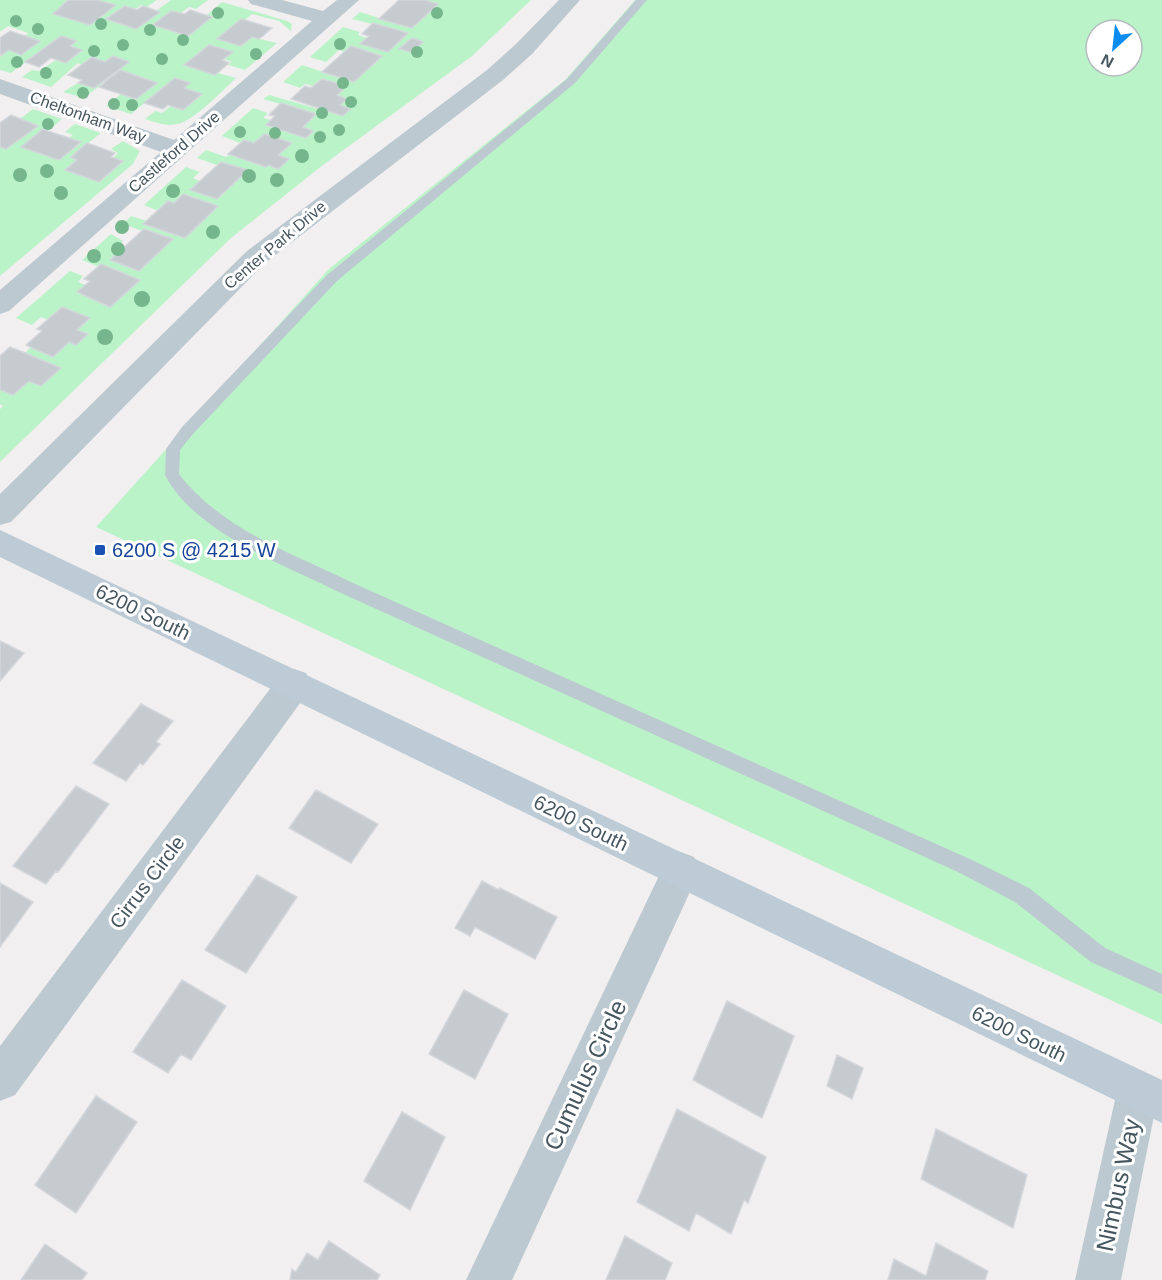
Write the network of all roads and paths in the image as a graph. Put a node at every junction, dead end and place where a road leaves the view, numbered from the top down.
1 (258, 0) edge
2 (349, 0) edge
3 (570, 0) edge
4 (642, 0) edge
5 (328, 19) junction
6 (0, 86) edge
7 (176, 149) junction
8 (0, 305) edge
9 (0, 513) edge
10 (0, 543) edge
11 (294, 684) junction
12 (681, 870) junction
13 (1162, 984) edge
14 (0, 1080) edge
15 (1150, 1097) edge
16 (489, 1280) edge
17 (1098, 1280) edge

1 - 5 street
2 - 5 street, Castleford Drive
3 - 9 street, Center Park Drive
4 - 13 lane
5 - 7 street, Castleford Drive
6 - 7 street, Cheltonham Way
7 - 8 street, Castleford Drive
10 - 11 main road, 6200 South
11 - 12 main road, 6200 South
11 - 14 street, Cirrus Circle
12 - 15 main road, 6200 South
12 - 16 street, Cumulus Circle
15 - 17 street, Nimbus Way

